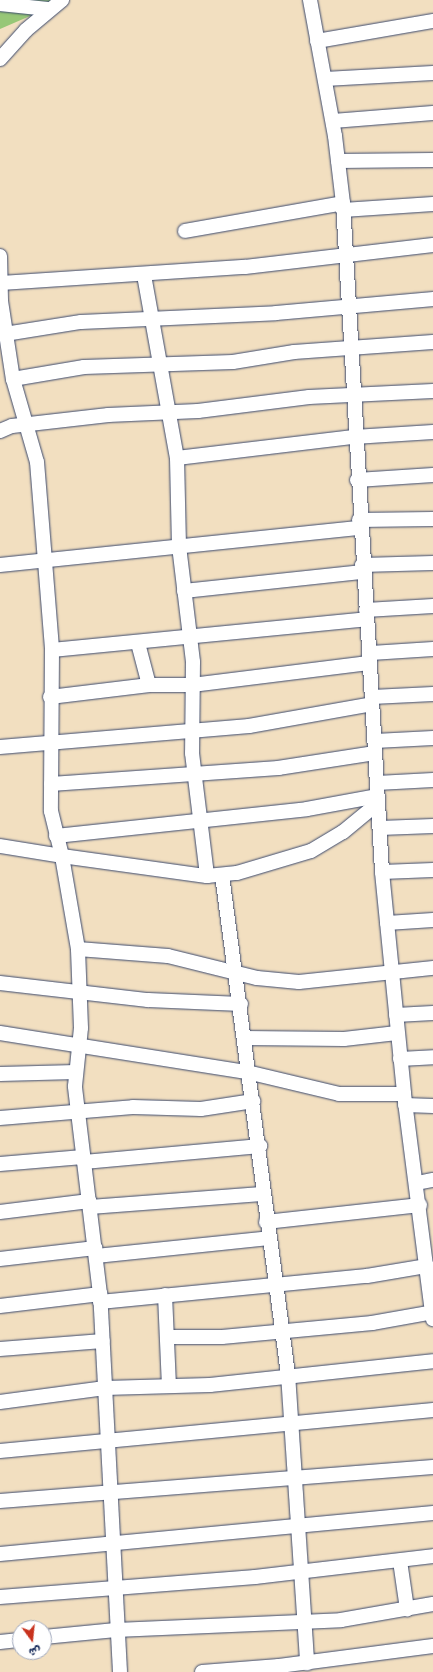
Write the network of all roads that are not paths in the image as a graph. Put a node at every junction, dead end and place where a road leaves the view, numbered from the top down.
1 (62, 0) edge
2 (310, 0) edge
3 (0, 4) edge
4 (48, 9) junction
5 (433, 21) edge
6 (317, 41) junction
7 (0, 59) edge
8 (433, 73) edge
9 (325, 80) junction
10 (433, 113) edge
11 (333, 121) junction
12 (433, 160) edge
13 (338, 161) junction
14 (433, 204) edge
15 (343, 207) junction
16 (185, 231) dead end
17 (433, 245) edge
18 (0, 256) edge
19 (346, 256) junction
20 (144, 276) junction
21 (1, 283) edge
22 (433, 299) edge
23 (348, 304) junction
24 (152, 319) junction
25 (5, 334) junction
26 (433, 342) edge
27 (349, 349) junction
28 (159, 366) junction
29 (13, 379) junction
30 (433, 391) edge
31 (351, 393) junction
32 (169, 412) junction
33 (25, 424) junction
34 (0, 431) edge
35 (433, 432) edge
36 (354, 437) junction
37 (177, 458) junction
38 (433, 475) edge
39 (357, 480) junction
40 (433, 519) edge
41 (359, 524) junction
42 (179, 546) junction
43 (47, 560) junction
44 (433, 563) edge
45 (0, 565) edge
46 (363, 568) junction
47 (184, 591) junction
48 (433, 606) edge
49 (366, 615) junction
50 (191, 637) junction
51 (138, 643) junction
52 (433, 649) edge
53 (52, 650) junction
54 (370, 658) junction
55 (149, 685) junction
56 (192, 685) junction
57 (433, 694) edge
58 (50, 697) junction
59 (372, 701) junction
60 (191, 730) junction
61 (433, 738) edge
62 (50, 741) junction
63 (0, 747) edge
64 (375, 747) junction
65 (194, 774) junction
66 (433, 780) edge
67 (51, 784) junction
68 (377, 794) junction
69 (200, 822) junction
70 (433, 826) edge
71 (380, 828) junction
72 (56, 836) junction
73 (0, 846) edge
74 (62, 856) junction
75 (433, 870) edge
76 (382, 872) junction
77 (222, 875) junction
78 (207, 876) junction
79 (433, 920) edge
80 (387, 923) junction
81 (78, 949) junction
82 (433, 968) edge
83 (391, 971) junction
84 (237, 973) junction
85 (0, 983) edge
86 (80, 991) junction
87 (240, 1004) junction
88 (433, 1013) edge
89 (396, 1015) junction
90 (0, 1033) edge
91 (397, 1033) junction
92 (244, 1038) junction
93 (78, 1042) junction
94 (433, 1057) edge
95 (400, 1059) junction
96 (76, 1072) junction
97 (247, 1072) junction
98 (0, 1074) edge
99 (404, 1100) junction
100 (253, 1101) junction
101 (433, 1106) edge
102 (77, 1110) junction
103 (0, 1118) edge
104 (260, 1146) junction
105 (83, 1160) junction
106 (0, 1164) edge
107 (433, 1180) edge
108 (417, 1183) junction
109 (262, 1194) junction
110 (89, 1204) junction
111 (420, 1205) junction
112 (0, 1212) edge
113 (428, 1219) edge
114 (266, 1222) junction
115 (269, 1238) junction
116 (96, 1252) junction
117 (0, 1259) edge
118 (429, 1263) edge
119 (276, 1284) junction
120 (165, 1295) junction
121 (100, 1298) junction
122 (0, 1306) edge
123 (433, 1315) edge
124 (284, 1331) junction
125 (168, 1336) junction
126 (103, 1341) junction
127 (0, 1349) edge
128 (433, 1362) edge
129 (288, 1374) junction
130 (169, 1385) junction
131 (105, 1388) junction
132 (0, 1402) edge
133 (433, 1410) edge
134 (290, 1423) junction
135 (108, 1441) junction
136 (0, 1451) edge
137 (433, 1467) edge
138 (295, 1480) junction
139 (112, 1493) junction
140 (0, 1501) edge
141 (433, 1513) edge
142 (298, 1525) junction
143 (112, 1542) junction
144 (0, 1554) edge
145 (433, 1556) edge
146 (400, 1561) junction
147 (301, 1570) junction
148 (113, 1588) junction
149 (0, 1598) edge
150 (433, 1604) edge
151 (407, 1609) junction
152 (303, 1621) junction
153 (116, 1630) junction
154 (52, 1636) edge
155 (12, 1641) edge
156 (0, 1642) edge
157 (433, 1646) edge
158 (307, 1663) junction
159 (279, 1669) edge
160 (120, 1672) edge
161 (202, 1672) edge

1 - 4 street
2 - 6 street
3 - 4 street
4 - 7 street
5 - 6 street
6 - 9 street
8 - 9 street
9 - 11 street
10 - 11 street
11 - 13 street
12 - 13 street
13 - 15 street
14 - 15 street
15 - 16 street
15 - 19 street
17 - 19 street
18 - 21 street
19 - 20 street
19 - 23 street
20 - 21 street
20 - 24 street
21 - 25 street
22 - 23 street
23 - 24 street
23 - 27 street
24 - 25 street
24 - 28 street
25 - 29 street
26 - 27 street
27 - 28 street
27 - 31 street
28 - 29 street
28 - 32 street
29 - 33 street
30 - 31 street
31 - 32 street
31 - 36 street
32 - 33 street
32 - 37 street
33 - 34 street
33 - 43 street
35 - 36 street
36 - 37 street
36 - 39 street
37 - 42 street
38 - 39 street
39 - 41 street
40 - 41 street
41 - 42 street
41 - 46 street
42 - 43 street
42 - 47 street
43 - 45 street
43 - 53 street
44 - 46 street
46 - 47 street
46 - 49 street
47 - 50 street
48 - 49 street
49 - 50 street
49 - 54 street
50 - 51 street
50 - 56 street
51 - 53 street
51 - 55 street
52 - 54 street
53 - 58 street
54 - 56 street
54 - 59 street
55 - 56 street
55 - 58 street
56 - 60 street
57 - 59 street
58 - 62 street
59 - 60 street
59 - 64 street
60 - 62 street
60 - 65 street
61 - 64 street
62 - 63 street
62 - 67 street
64 - 65 street
64 - 68 street
65 - 67 street
65 - 69 street
66 - 68 street
67 - 72 street
68 - 69 street
68 - 71 street
68 - 77 street
69 - 72 street
69 - 78 street
70 - 71 street
71 - 76 street
72 - 74 street
73 - 74 street
74 - 78 street
74 - 81 street
75 - 76 street
76 - 80 street
77 - 78 street
77 - 84 street
79 - 80 street
80 - 83 street
81 - 84 street
81 - 86 street
82 - 83 street
83 - 84 street
83 - 89 street
84 - 87 street
85 - 86 street
86 - 87 street
86 - 93 street
87 - 92 street
88 - 89 street
89 - 91 street
90 - 93 street
91 - 92 street
91 - 95 street
92 - 97 street
93 - 96 street
93 - 97 street
94 - 95 street
95 - 99 street
96 - 98 street
96 - 102 street
97 - 99 street
97 - 100 street
99 - 101 street
99 - 108 street
100 - 102 street
100 - 104 street
102 - 103 street
102 - 105 street
104 - 105 street
104 - 109 street
105 - 106 street
105 - 110 street
107 - 108 street
108 - 111 street
109 - 110 street
109 - 114 street
110 - 112 street
110 - 116 street
111 - 113 street
111 - 114 street
113 - 118 street
114 - 115 street
115 - 116 street
115 - 119 street
116 - 117 street
116 - 121 street
118 - 119 street
118 - 123 street
119 - 120 street
119 - 124 street
120 - 121 street
120 - 125 street
121 - 122 street
121 - 126 street
123 - 124 street
124 - 125 street
124 - 129 street
125 - 130 street
126 - 127 street
126 - 131 street
128 - 129 street
129 - 130 street
129 - 134 street
130 - 131 street
131 - 132 street
131 - 135 street
133 - 134 street
134 - 135 street
134 - 138 street
135 - 136 street
135 - 139 street
137 - 138 street
138 - 139 street
138 - 142 street
139 - 140 street
139 - 143 street
141 - 142 street
142 - 143 street
142 - 147 street
143 - 144 street
143 - 148 street
145 - 146 street
146 - 147 street
146 - 151 street
147 - 148 street
147 - 152 street
148 - 149 street
148 - 153 street
150 - 151 street
151 - 152 street
152 - 153 street
152 - 158 street
153 - 154 street
153 - 160 street
155 - 156 street
157 - 158 street
158 - 159 street
159 - 161 street

